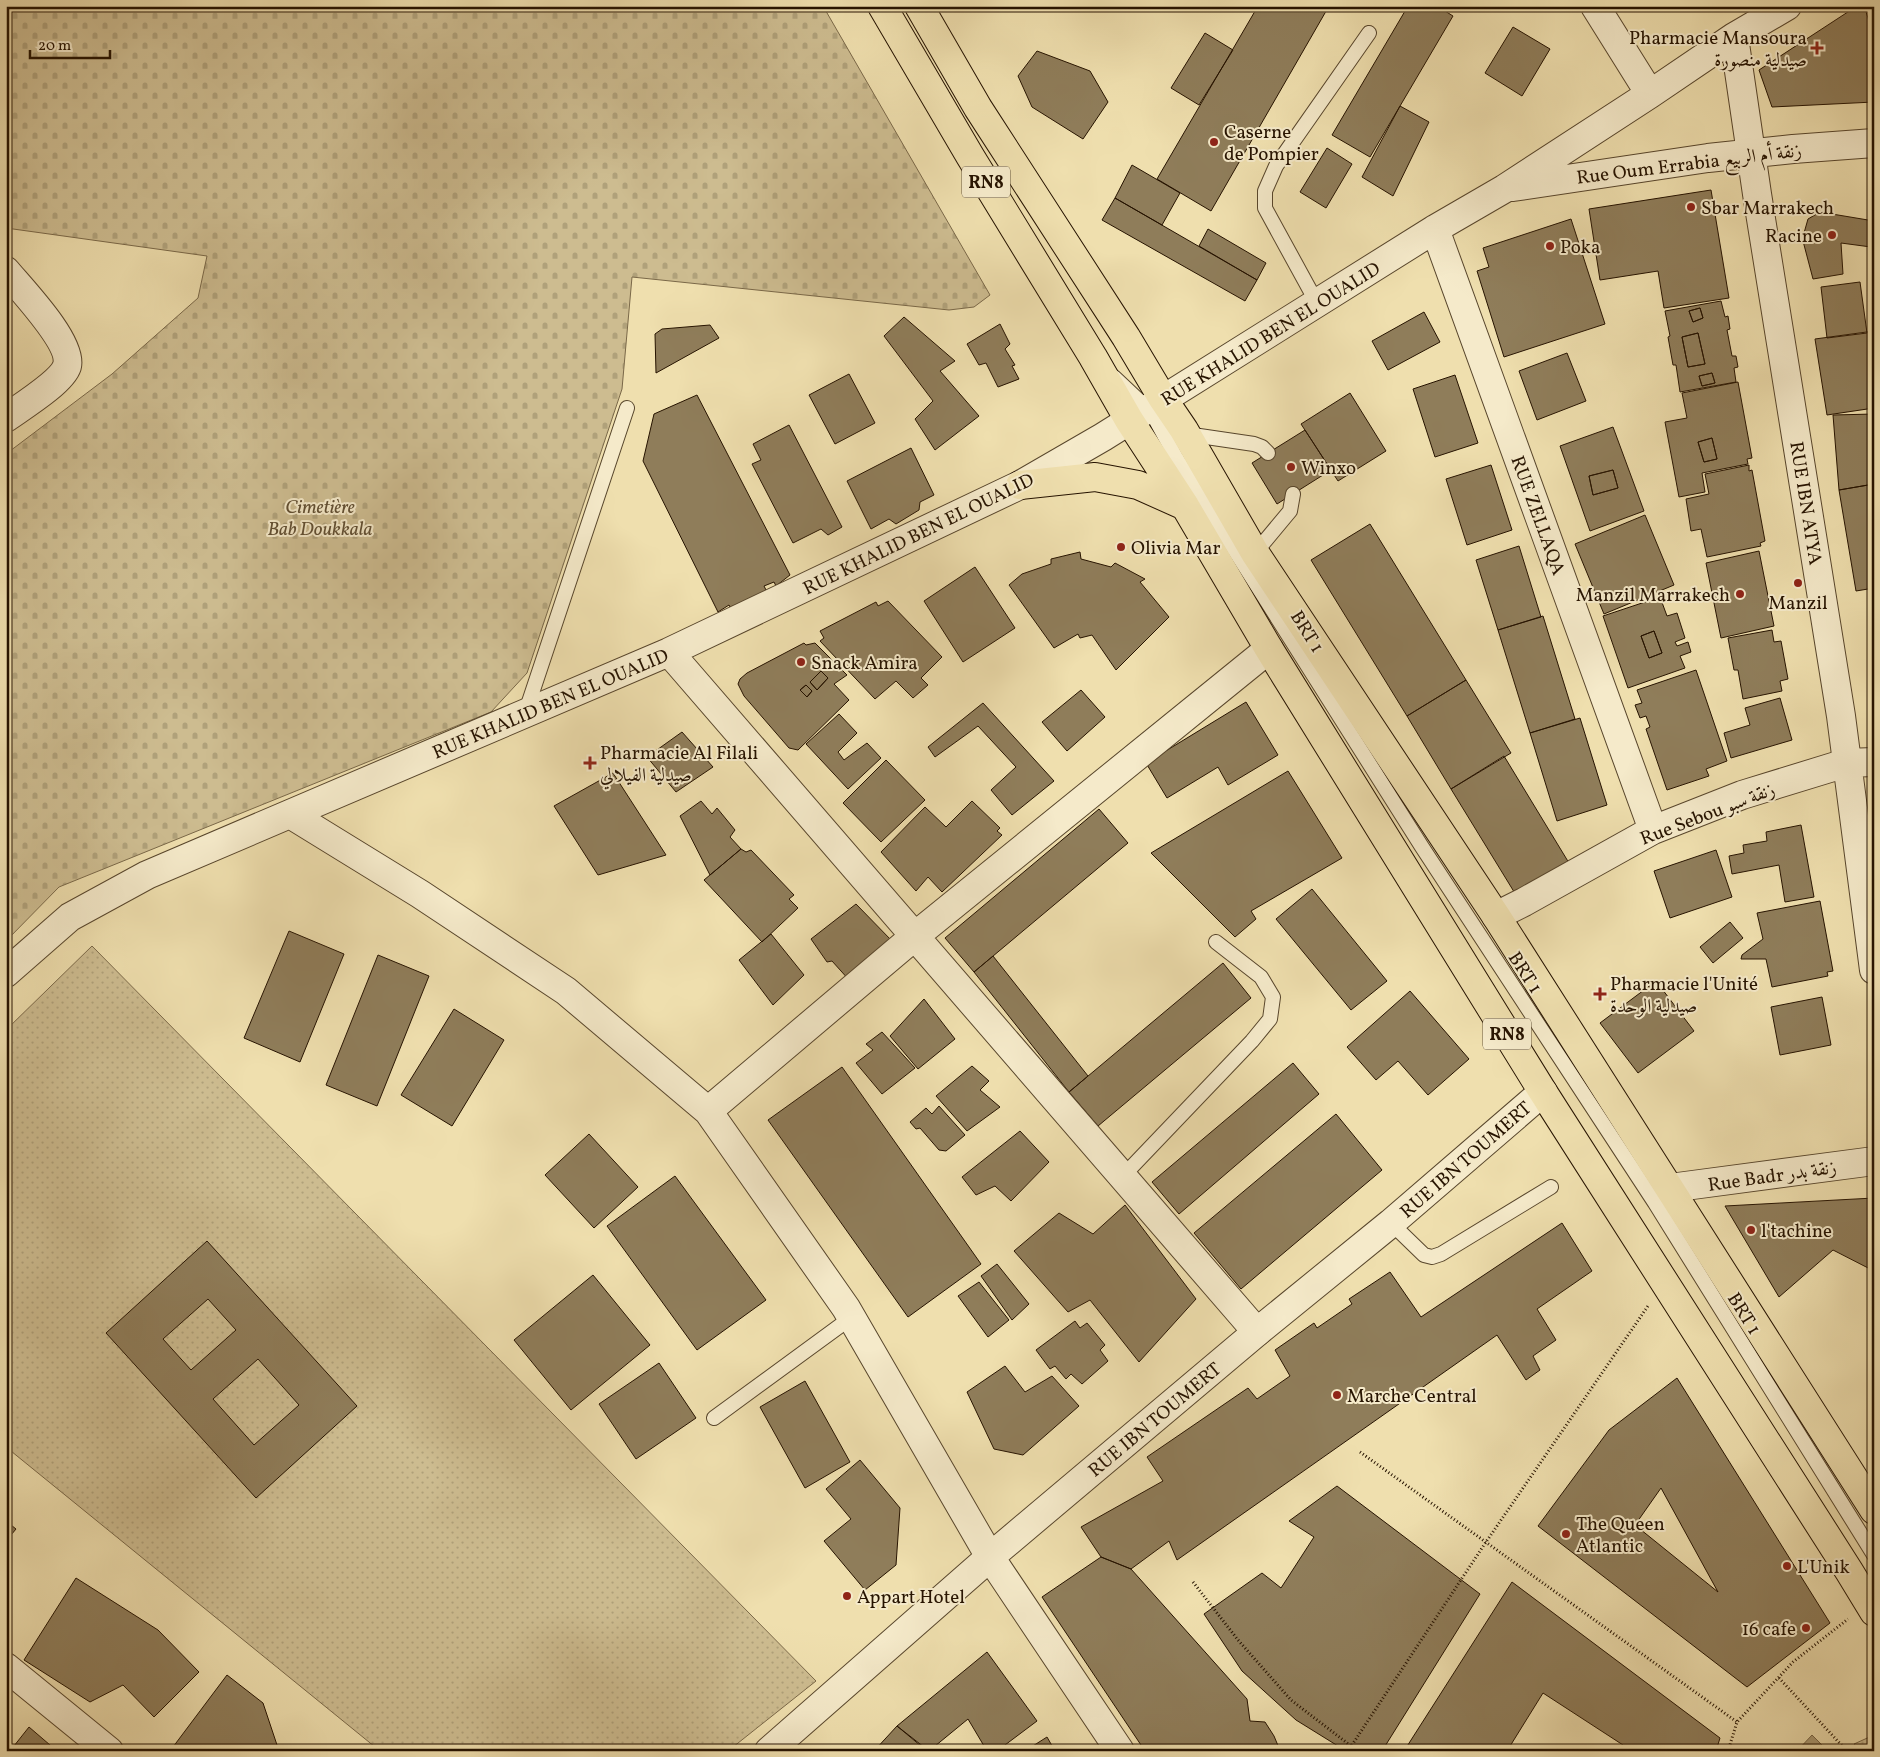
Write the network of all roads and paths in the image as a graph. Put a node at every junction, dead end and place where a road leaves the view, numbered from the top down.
1 (882, 6) edge
2 (919, 6) edge
3 (1595, 6) edge
4 (1786, 6) edge
5 (1369, 34) dead end
6 (1734, 37) junction
7 (1650, 94) junction
8 (1874, 143) edge
9 (1751, 154) junction
10 (1504, 188) junction
11 (1435, 229) junction
12 (6, 271) edge
13 (1317, 303) junction
14 (627, 408) dead end
15 (1147, 409) junction
16 (6, 418) edge
17 (1186, 434) junction
18 (1268, 453) dead end
19 (1020, 485) junction
20 (1293, 494) dead end
21 (1185, 506) junction
22 (1255, 553) junction
23 (1269, 649) junction
24 (670, 652) junction
25 (525, 714) junction
26 (1874, 762) edge
27 (1846, 763) junction
28 (290, 814) junction
29 (1652, 830) junction
30 (1496, 916) junction
31 (915, 936) junction
32 (1216, 942) dead end
33 (1874, 970) edge
34 (6, 973) edge
35 (1543, 1092) junction
36 (708, 1111) junction
37 (1874, 1161) edge
38 (1123, 1176) junction
39 (1551, 1187) dead end
40 (1670, 1188) junction
41 (1391, 1223) junction
42 (1649, 1306) dead end
43 (852, 1317) junction
44 (1257, 1332) junction
45 (714, 1418) dead end
46 (1360, 1452) dead end
47 (1874, 1510) edge
48 (1486, 1542) junction
49 (1874, 1554) edge
50 (990, 1557) junction
51 (1193, 1582) dead end
52 (1864, 1614) edge
53 (6, 1668) edge
54 (1779, 1678) junction
55 (1737, 1722) junction
56 (1351, 1746) junction
57 (109, 1751) edge
58 (769, 1751) edge
59 (1120, 1751) edge
60 (1348, 1751) edge
61 (1728, 1751) edge
62 (1847, 1751) edge

1 - 15 main road, RN8
2 - 15 main road, RN8
3 - 7 street
4 - 6 street, RUE KHALID BEN EL OUALID
5 - 13 lane
6 - 7 street, RUE KHALID BEN EL OUALID
6 - 9 street, RUE IBN ATYA
7 - 10 street, RUE KHALID BEN EL OUALID
8 - 9 street, Rue Oum Errabia زنقة أم الربيع
9 - 10 street, Rue Oum Errabia زنقة أم الربيع
9 - 27 street, RUE IBN ATYA
10 - 11 street, RUE KHALID BEN EL OUALID
11 - 13 street, RUE KHALID BEN EL OUALID
11 - 29 street, RUE ZELLAQA
12 - 16 street
13 - 15 street, RUE KHALID BEN EL OUALID
14 - 25 lane
15 - 17 main road, RN8
15 - 19 street, RUE KHALID BEN EL OUALID
15 - 21 main road, RN8
15 - 49 lane, BRT 1
17 - 18 lane
17 - 22 main road, RN8
19 - 21 main road
19 - 24 street, RUE KHALID BEN EL OUALID
20 - 22 lane
21 - 23 main road, RN8
22 - 30 main road, RN8
23 - 31 street
23 - 35 main road, RN8
24 - 25 street, RUE KHALID BEN EL OUALID
24 - 31 street
25 - 28 street, RUE KHALID BEN EL OUALID
26 - 27 street, Rue Sebou زنقة سبو
27 - 29 street, Rue Sebou زنقة سبو
27 - 33 street, RUE IBN ATYA
28 - 34 street, RUE KHALID BEN EL OUALID
28 - 36 street
29 - 30 street, Rue Sebou زنقة سبو
30 - 40 main road, RN8
31 - 36 street
31 - 38 street
32 - 38 lane
35 - 41 street, RUE IBN TOUMERT
35 - 52 main road, RN8
36 - 43 street
37 - 40 street, Rue Badr زنقة بدر
38 - 44 street
39 - 41 lane
40 - 47 main road, RN8
41 - 44 street, RUE IBN TOUMERT
42 - 48 path
43 - 45 lane
43 - 50 street
44 - 50 street, RUE IBN TOUMERT
46 - 48 path
48 - 55 path
48 - 56 path
50 - 58 street, RUE IBN TOUMERT
50 - 59 street
51 - 56 path
52 - 54 path
53 - 57 street
54 - 55 path
54 - 62 path
55 - 61 path
56 - 60 path

